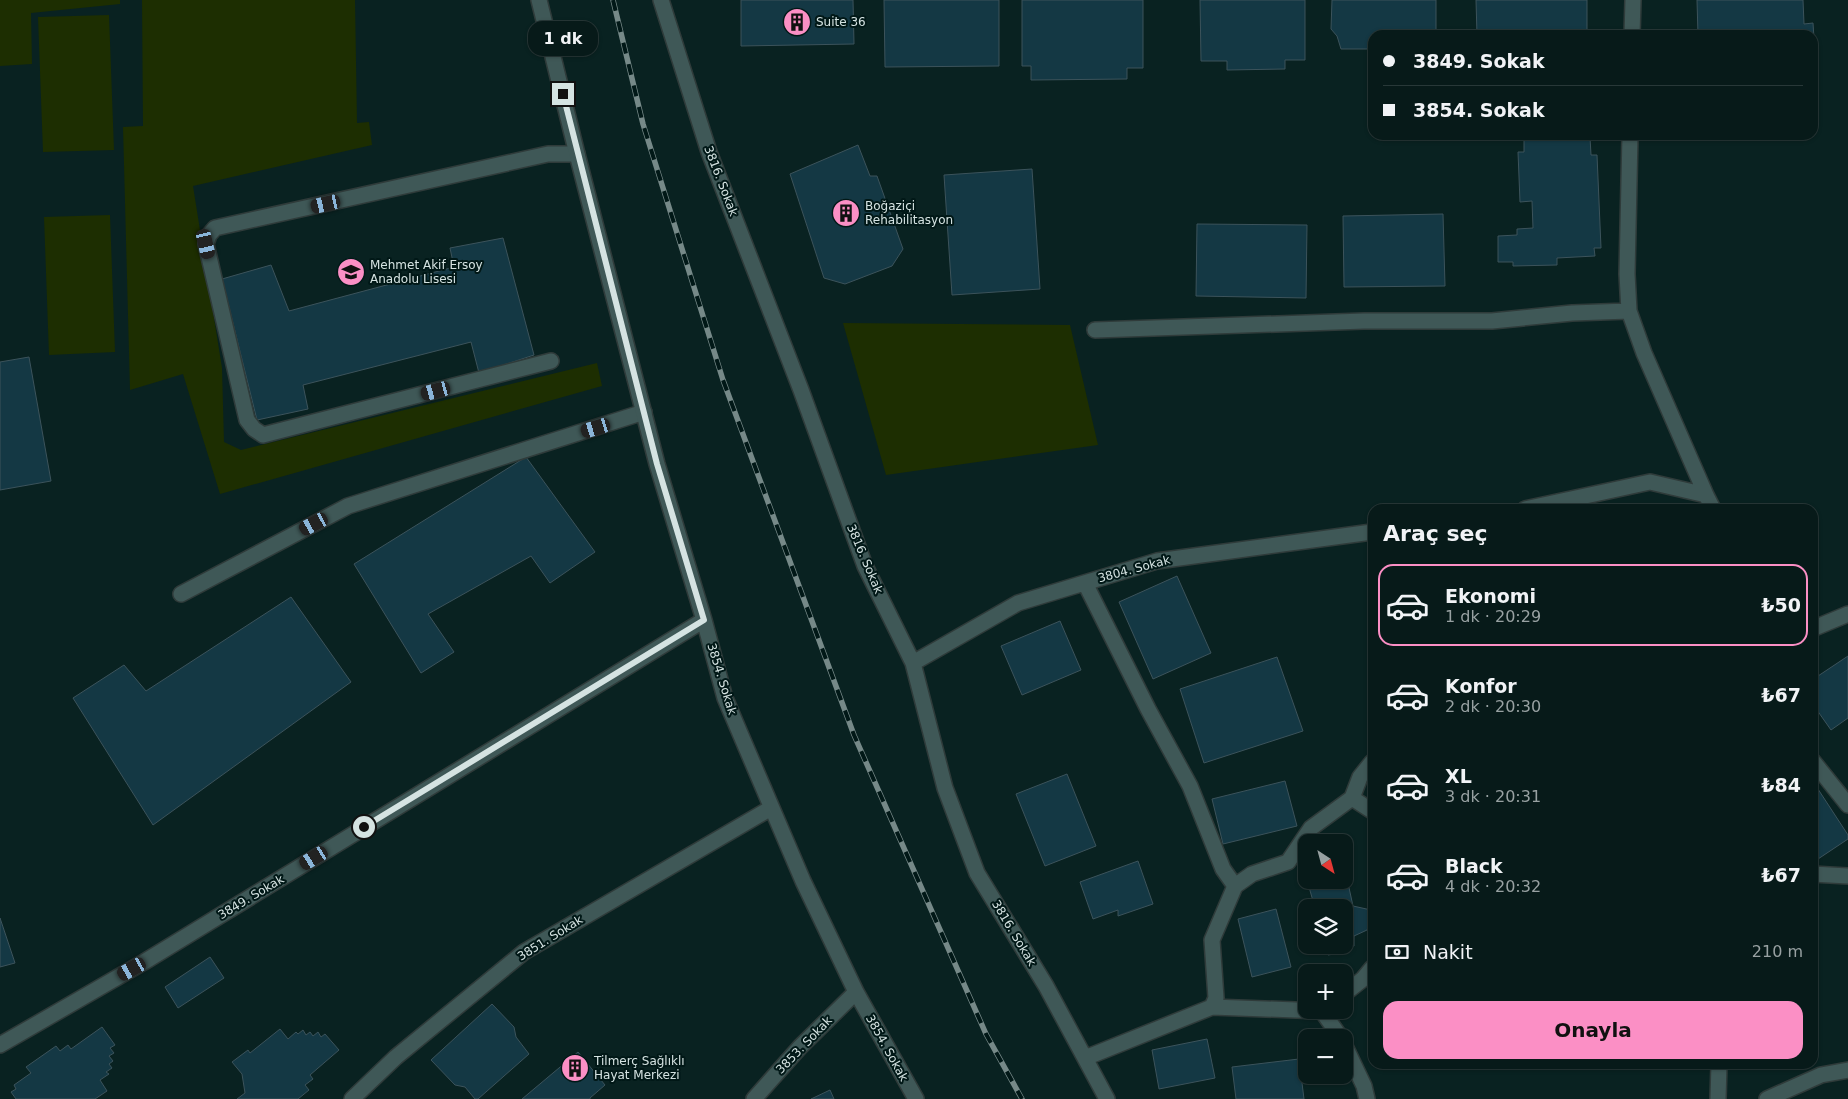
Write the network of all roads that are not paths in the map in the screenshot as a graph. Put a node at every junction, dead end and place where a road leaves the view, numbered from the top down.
1 (539, 0) edge
2 (662, 0) edge
3 (1633, 0) edge
4 (1632, 30) edge
5 (1630, 140) edge
6 (577, 154) junction
7 (1628, 311) junction
8 (1095, 330) dead end
9 (551, 361) dead end
10 (644, 412) junction
11 (1706, 495) junction
12 (1548, 504) edge
13 (1710, 504) edge
14 (1368, 533) edge
15 (1085, 582) junction
16 (181, 594) dead end
17 (1848, 614) edge
18 (704, 620) junction
19 (1818, 626) edge
20 (913, 663) junction
21 (1368, 767) edge
22 (1818, 768) edge
23 (1352, 798) junction
24 (1848, 805) edge
25 (771, 808) junction
26 (1368, 808) edge
27 (1818, 874) edge
28 (1848, 876) edge
29 (1235, 886) junction
30 (1368, 973) edge
31 (1353, 987) edge
32 (856, 992) junction
33 (1212, 1007) junction
34 (1298, 1010) edge
35 (0, 1045) edge
36 (1084, 1058) junction
37 (1353, 1063) edge
38 (1719, 1069) edge
39 (1848, 1070) edge
40 (352, 1099) edge
41 (754, 1099) edge
42 (916, 1099) edge
43 (1107, 1099) edge
44 (1367, 1099) edge
45 (1718, 1099) edge
46 (1767, 1099) edge

1 - 6 street, 3854. Sokak
2 - 20 street, 3816. Sokak
3 - 4 street
5 - 7 street
6 - 9 street
6 - 10 street, 3854. Sokak
7 - 8 street
7 - 11 street
10 - 16 street
10 - 18 street, 3854. Sokak
11 - 12 street
11 - 13 street
14 - 15 street, 3804. Sokak
15 - 20 street, 3804. Sokak
15 - 29 street
17 - 19 street
18 - 25 street, 3854. Sokak
18 - 35 street, 3849. Sokak
20 - 36 street, 3816. Sokak
21 - 23 street
22 - 24 street
23 - 26 street
23 - 29 street
25 - 32 street, 3854. Sokak
25 - 40 street, 3851. Sokak
27 - 28 street
29 - 33 street
30 - 31 street
32 - 41 street, 3853. Sokak
32 - 42 street, 3854. Sokak
33 - 34 street
33 - 36 street
36 - 43 street, 3816. Sokak
37 - 44 street
38 - 45 street
39 - 46 street

